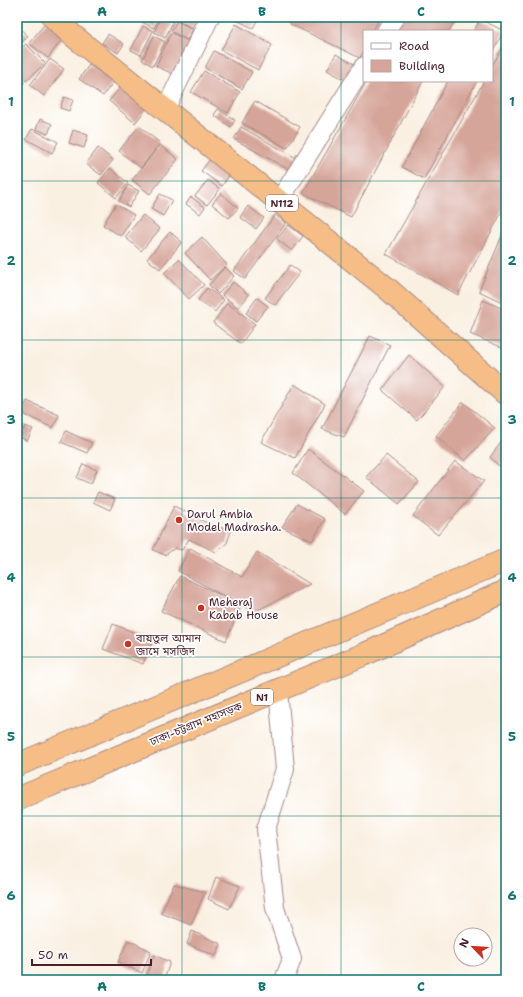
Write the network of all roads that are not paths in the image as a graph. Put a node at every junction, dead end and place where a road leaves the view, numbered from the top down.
1 (53, 17) edge
2 (210, 17) edge
3 (395, 17) edge
4 (387, 30) edge
5 (363, 68) edge
6 (164, 110) junction
7 (278, 201) junction
8 (506, 394) edge
9 (506, 560) edge
10 (506, 591) edge
11 (278, 690) junction
12 (17, 765) edge
13 (17, 799) edge
14 (284, 980) edge

1 - 6 highway, N112
2 - 6 street
3 - 4 street
5 - 7 street
6 - 7 highway, N112
7 - 8 highway, N112
9 - 12 highway
10 - 11 highway, ঢাকা-চট্টগ্রাম মহাসড়ক / N1
11 - 13 highway, ঢাকা-চট্টগ্রাম মহাসড়ক / N1
11 - 14 street

